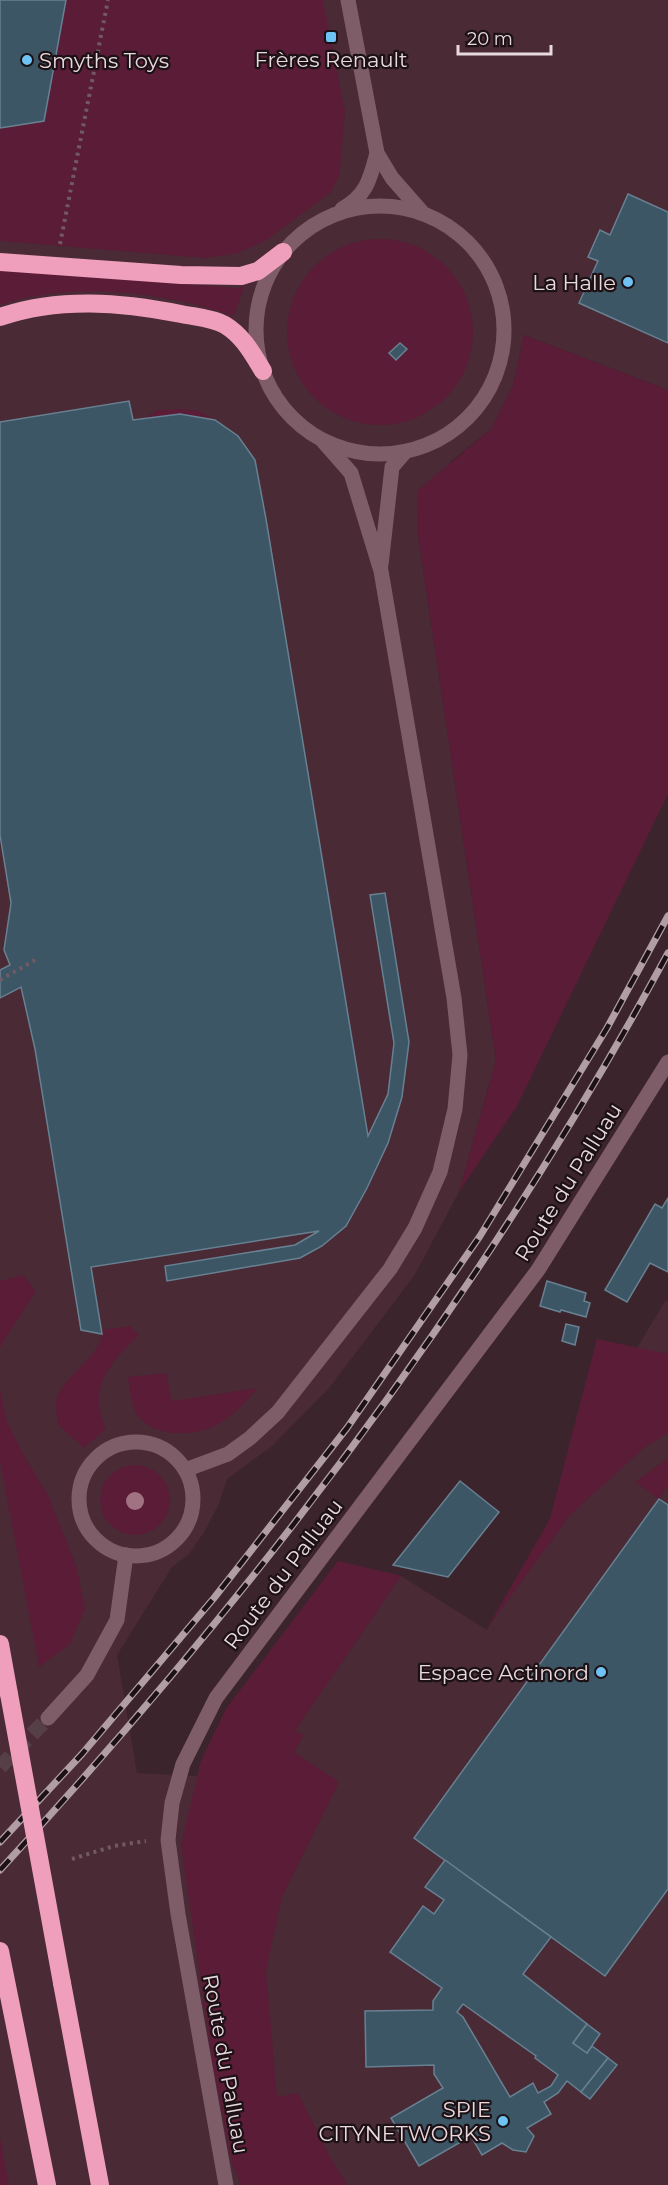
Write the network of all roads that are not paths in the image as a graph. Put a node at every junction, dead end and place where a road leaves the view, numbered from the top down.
1 (348, 0) edge
2 (377, 153) junction
3 (423, 213) junction
4 (329, 216) junction
5 (283, 252) junction
6 (0, 262) edge
7 (0, 317) edge
8 (263, 370) junction
9 (322, 440) junction
10 (405, 452) junction
11 (381, 571) junction
12 (668, 1062) edge
13 (186, 1470) junction
14 (126, 1555) junction
15 (0, 1644) edge
16 (48, 1718) tunnel mouth
17 (0, 1951) edge
18 (46, 2185) edge
19 (100, 2185) edge
20 (226, 2185) edge

1 - 2 street
2 - 3 street
2 - 4 street
3 - 4 street
3 - 10 street
4 - 5 street
5 - 6 highway
5 - 8 street
7 - 8 highway
8 - 9 street
9 - 10 street
9 - 11 street
10 - 11 street
11 - 13 street
12 - 20 street, Route du Palluau
13 - 14 street
13 - 14 street
14 - 16 street
15 - 19 highway, bridge
17 - 18 highway

